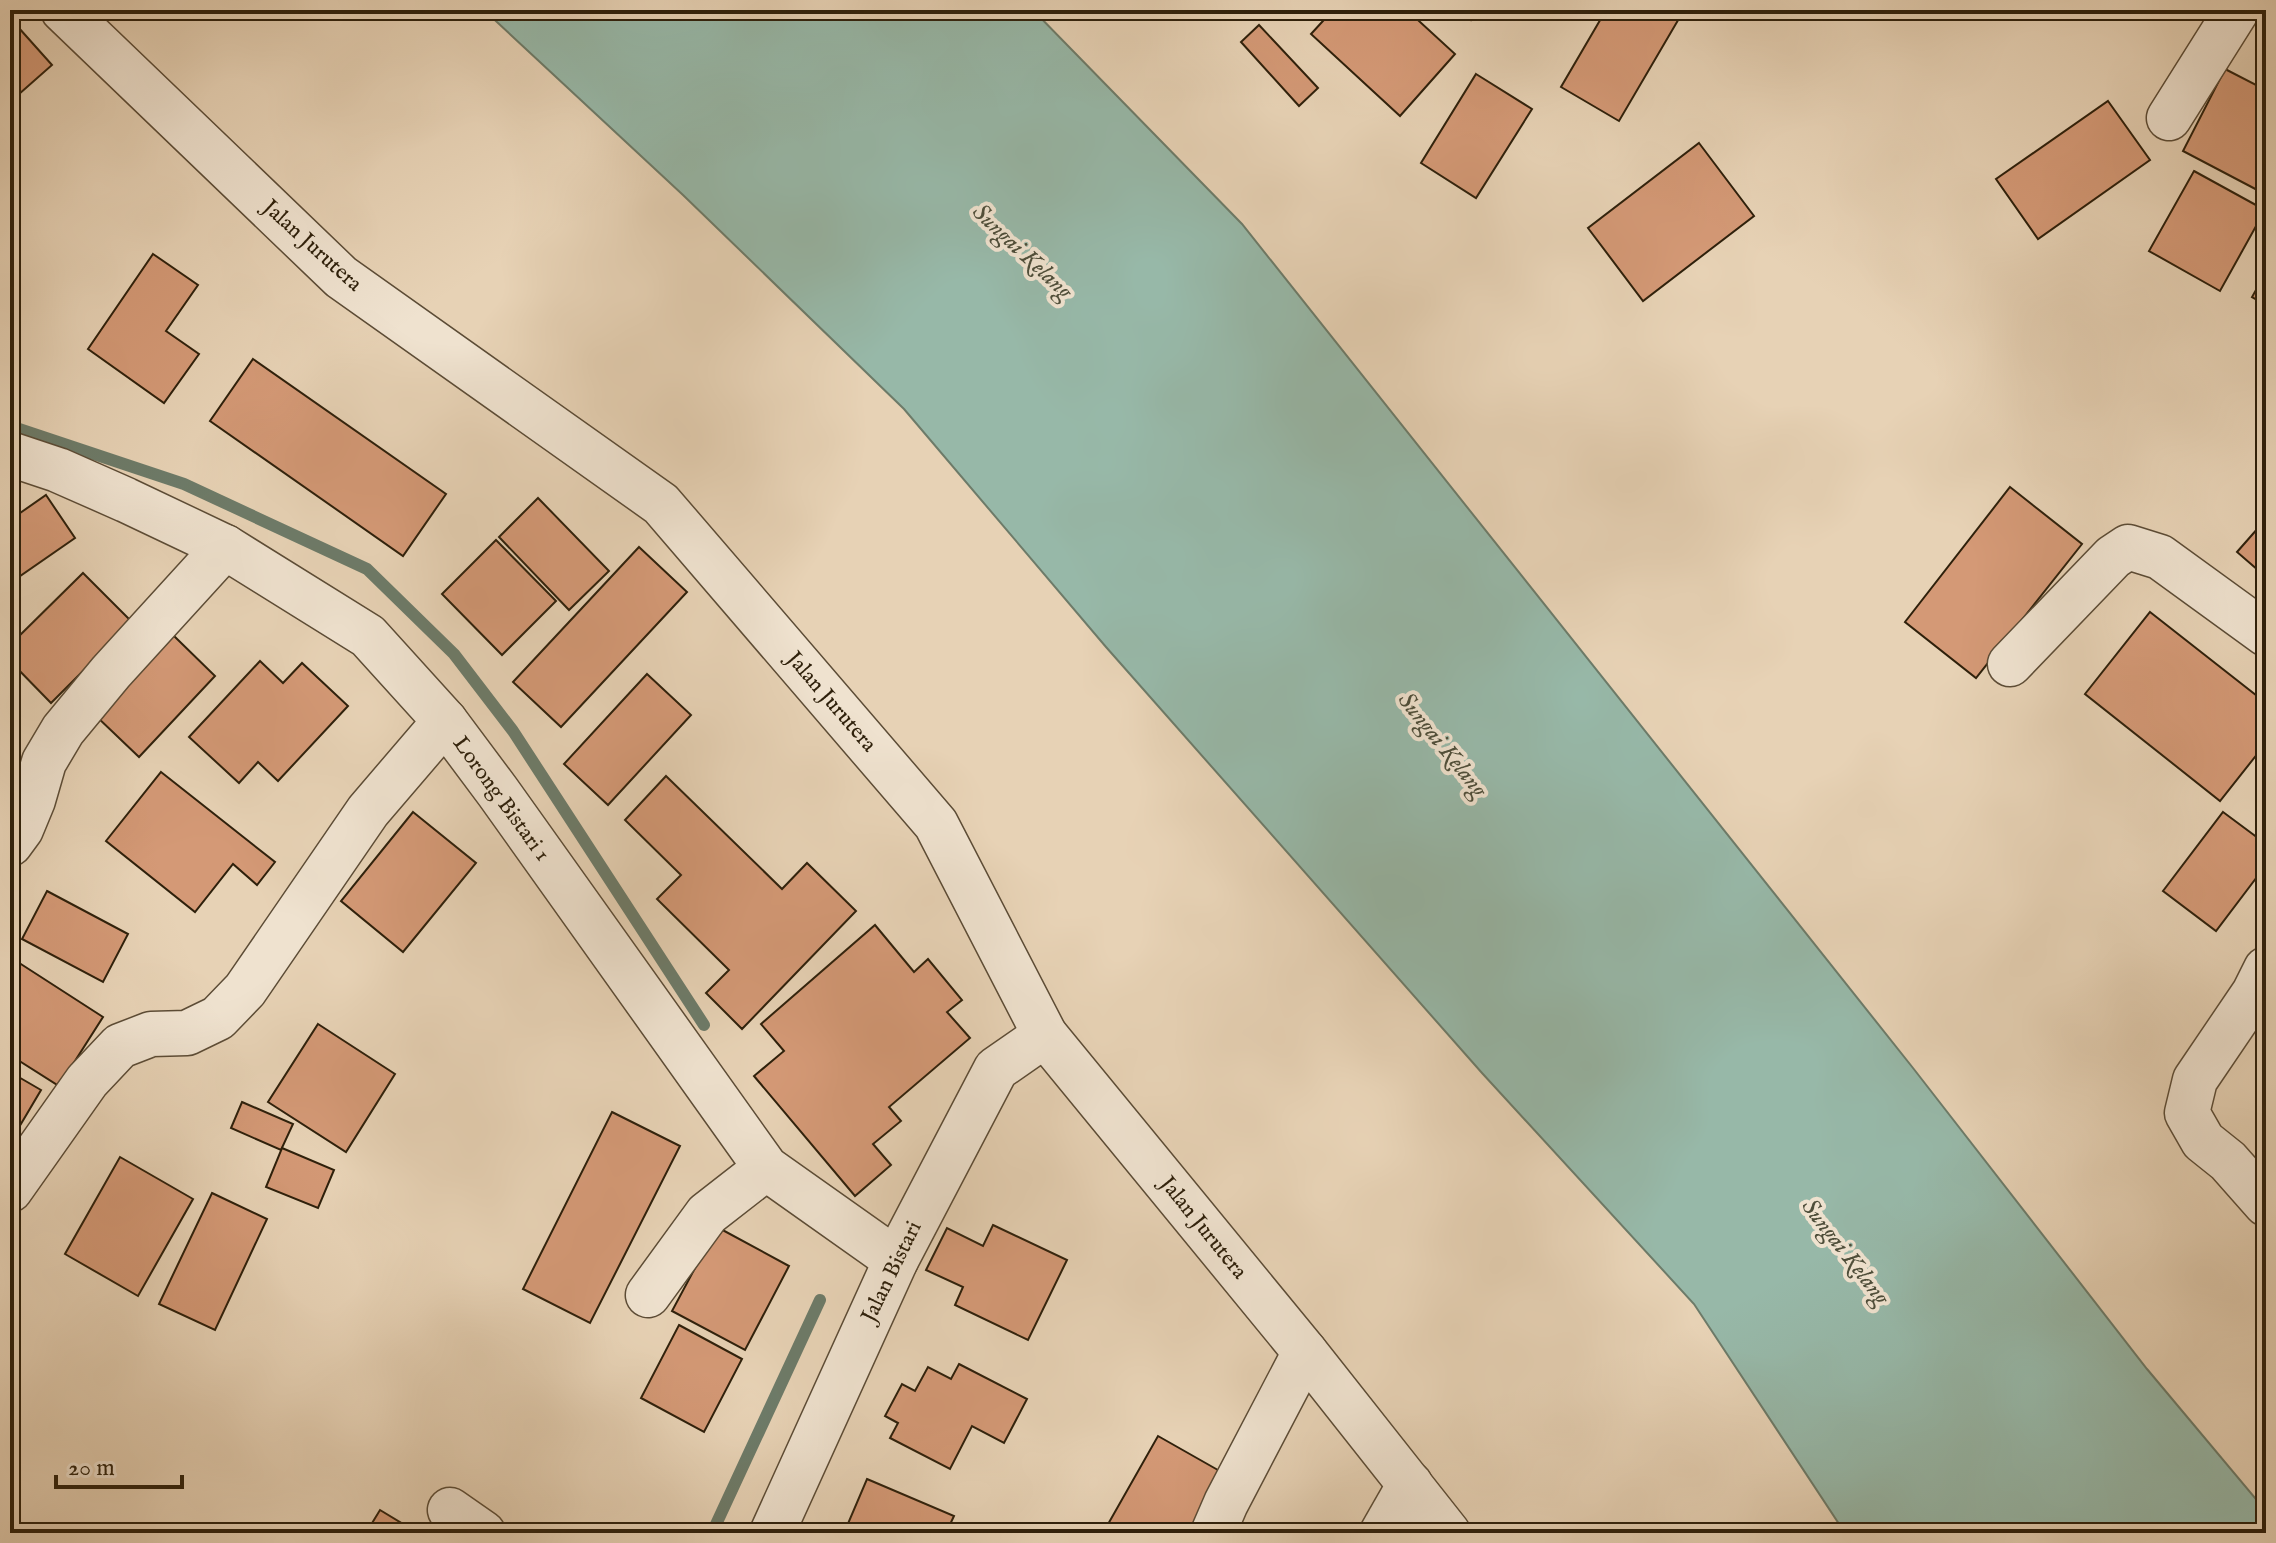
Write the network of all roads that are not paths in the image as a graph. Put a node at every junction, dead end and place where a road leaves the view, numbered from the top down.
1 (63, 10) edge
2 (2237, 10) edge
3 (2169, 118) dead end
4 (10, 454) edge
5 (225, 547) junction
6 (2266, 634) edge
7 (2010, 664) dead end
8 (445, 721) junction
9 (10, 844) edge
10 (2266, 969) edge
11 (1045, 1035) junction
12 (766, 1168) junction
13 (10, 1190) edge
14 (2266, 1204) edge
15 (896, 1260) junction
16 (648, 1295) dead end
17 (1305, 1352) junction
18 (1410, 1484) junction
19 (772, 1533) edge
20 (1213, 1533) edge
21 (1382, 1533) edge
22 (1448, 1533) edge

1 - 11 street, Jalan Jurutera
2 - 3 street
4 - 5 street, Lorong Bistari 1
5 - 8 street, Lorong Bistari 1
5 - 9 street
6 - 7 street
8 - 12 street, Lorong Bistari 1
8 - 13 street
10 - 14 street
11 - 15 street, Jalan Bistari
11 - 17 street, Jalan Jurutera
12 - 15 street, Lorong Bistari 1
12 - 16 street
15 - 19 street, Jalan Bistari
17 - 18 street, Jalan Jurutera
17 - 20 street
18 - 21 street
18 - 22 street, Jalan Jurutera

